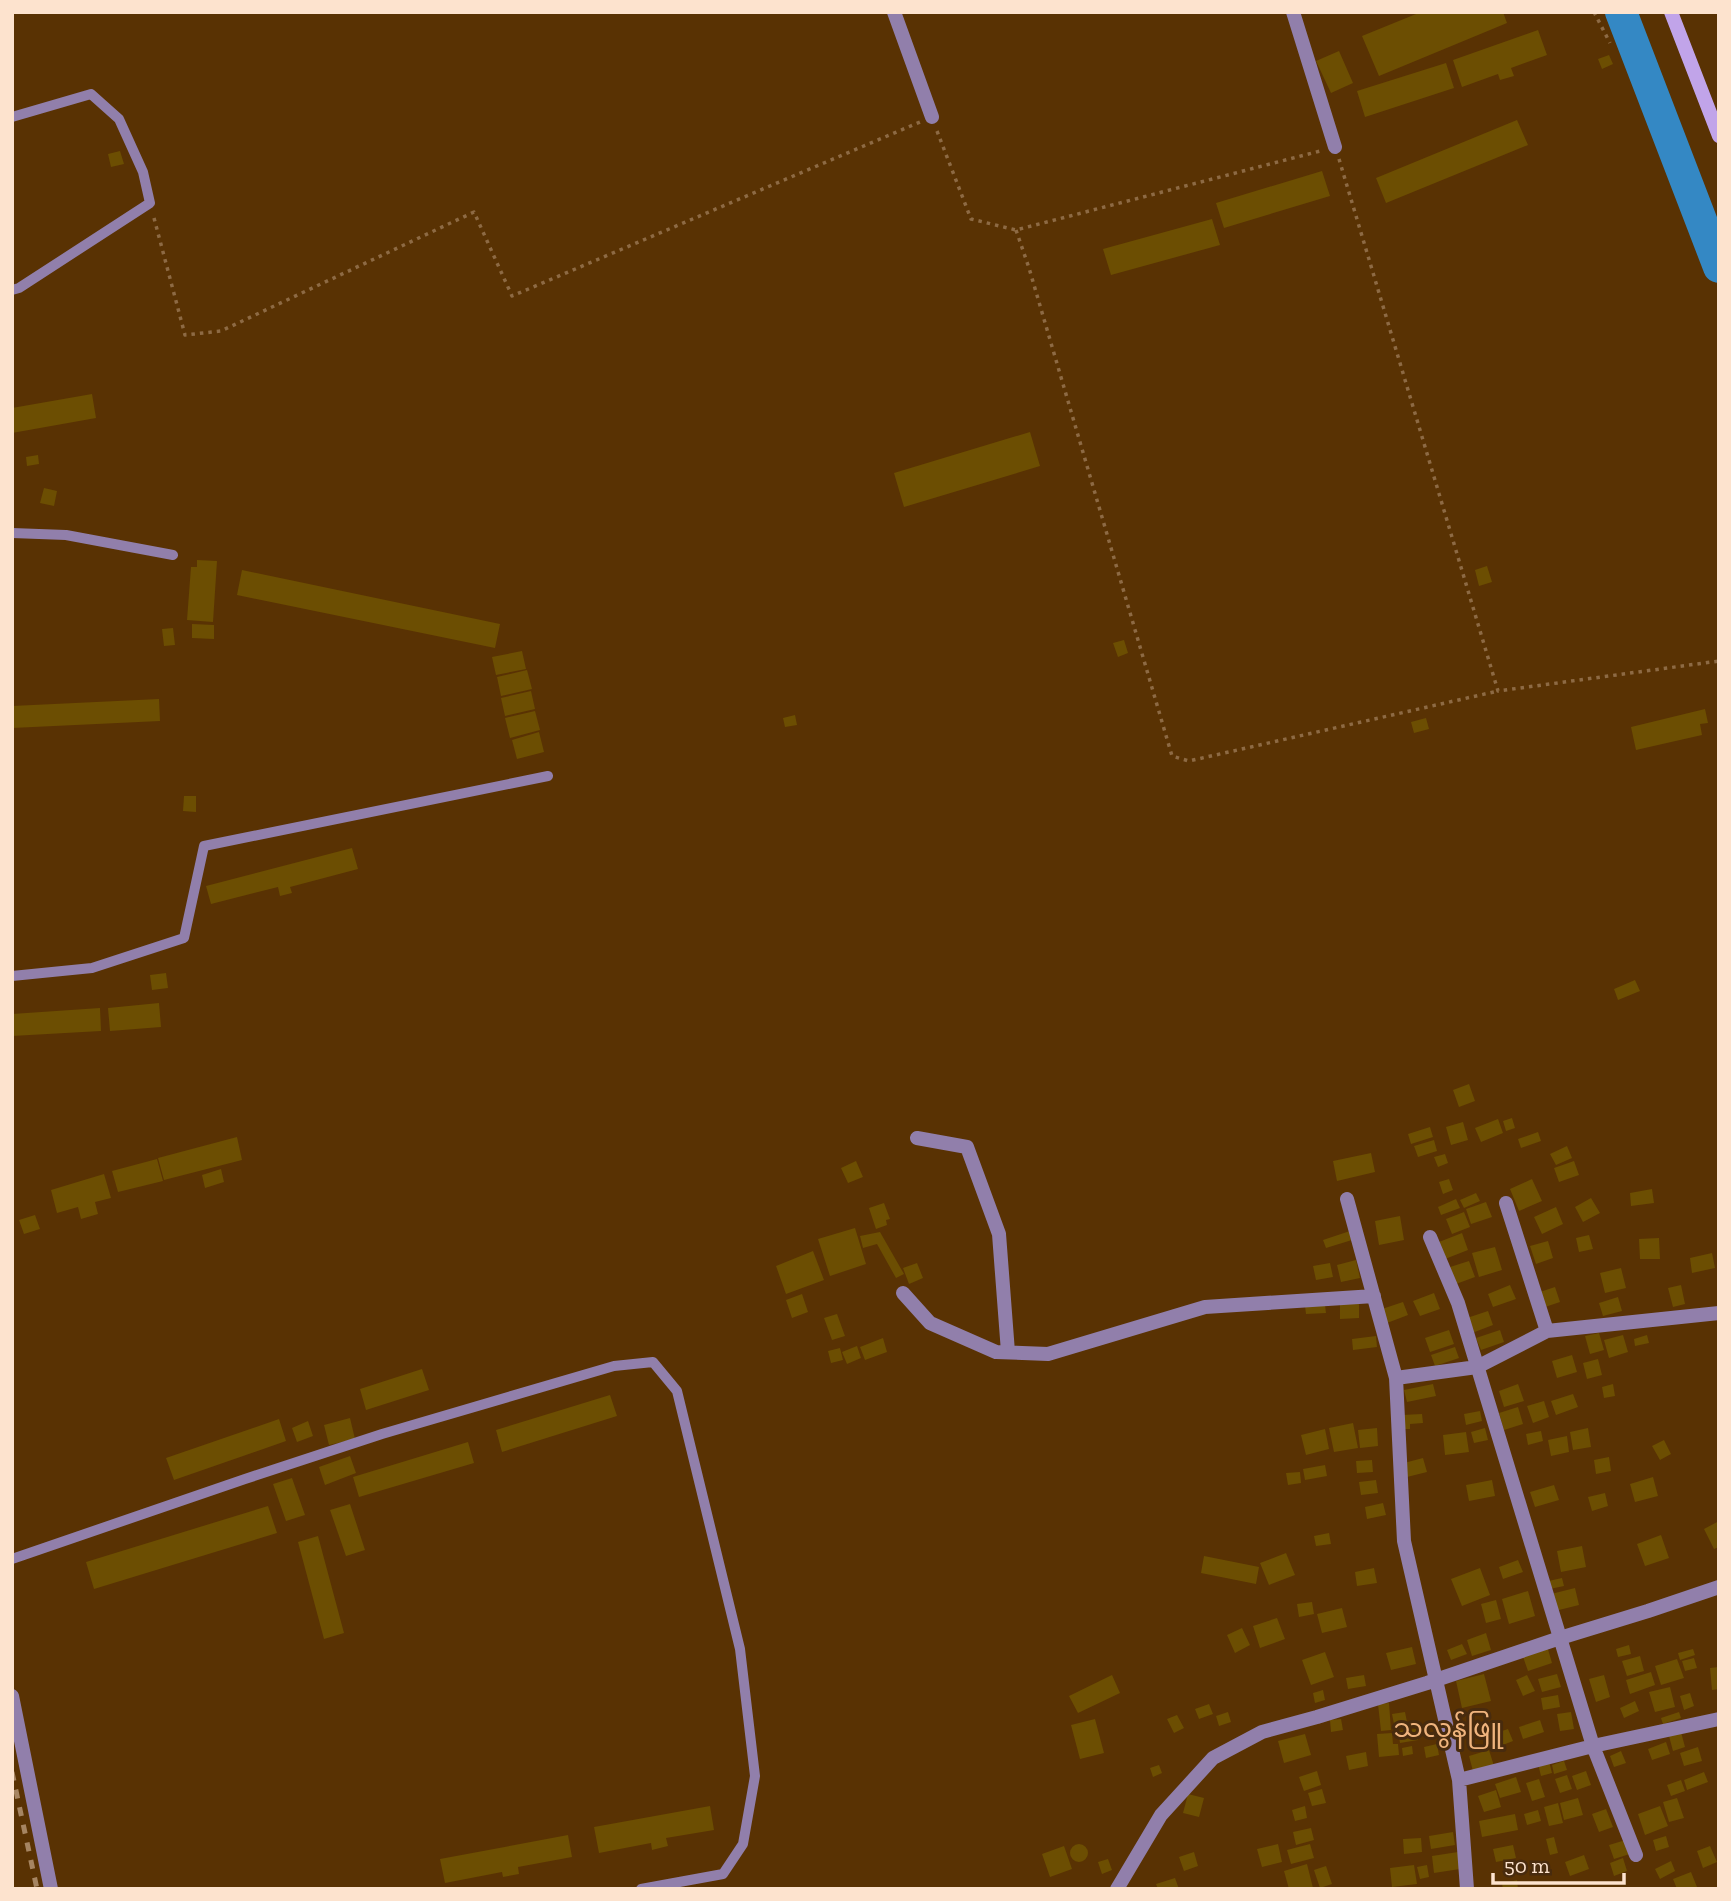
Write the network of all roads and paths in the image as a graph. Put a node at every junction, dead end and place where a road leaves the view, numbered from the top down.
1 (894, 12) edge
2 (1293, 12) edge
3 (1594, 12) edge
4 (1671, 12) edge
5 (1610, 43) dead end
6 (12, 117) edge
7 (932, 117) junction
8 (1719, 136) edge
9 (1335, 147) junction
10 (150, 203) junction
11 (1016, 230) junction
12 (12, 290) edge
13 (12, 533) edge
14 (173, 555) dead end
15 (1719, 661) edge
16 (1498, 691) junction
17 (548, 776) dead end
18 (12, 976) edge
19 (917, 1138) dead end
20 (1347, 1199) dead end
21 (1506, 1203) dead end
22 (1430, 1237) dead end
23 (902, 1293) dead end
24 (1374, 1296) junction
25 (1719, 1313) edge
26 (1547, 1331) junction
27 (1008, 1352) junction
28 (1477, 1367) junction
29 (1396, 1378) junction
30 (12, 1559) edge
31 (1719, 1587) edge
32 (1560, 1638) junction
33 (1437, 1679) junction
34 (12, 1696) edge
35 (1719, 1719) edge
36 (1593, 1746) junction
37 (1459, 1780) junction
38 (1636, 1856) dead end
39 (51, 1889) edge
40 (641, 1889) edge
41 (1117, 1889) edge
42 (1467, 1889) edge

1 - 7 street
2 - 9 street
3 - 5 path
4 - 8 street
6 - 10 lane
7 - 10 path
7 - 11 path
9 - 11 path
9 - 16 path
10 - 12 lane
11 - 16 path
13 - 14 lane
15 - 16 path
17 - 18 lane
19 - 27 street
20 - 24 street
21 - 26 street
22 - 28 street
23 - 27 street
24 - 27 street
24 - 29 street
25 - 26 street
26 - 28 street
28 - 29 street
28 - 32 street
29 - 33 street
30 - 40 lane
31 - 32 street
32 - 33 street
32 - 36 street
33 - 37 street
33 - 41 street
34 - 39 street
35 - 36 street
36 - 37 street
36 - 38 street
37 - 42 street

